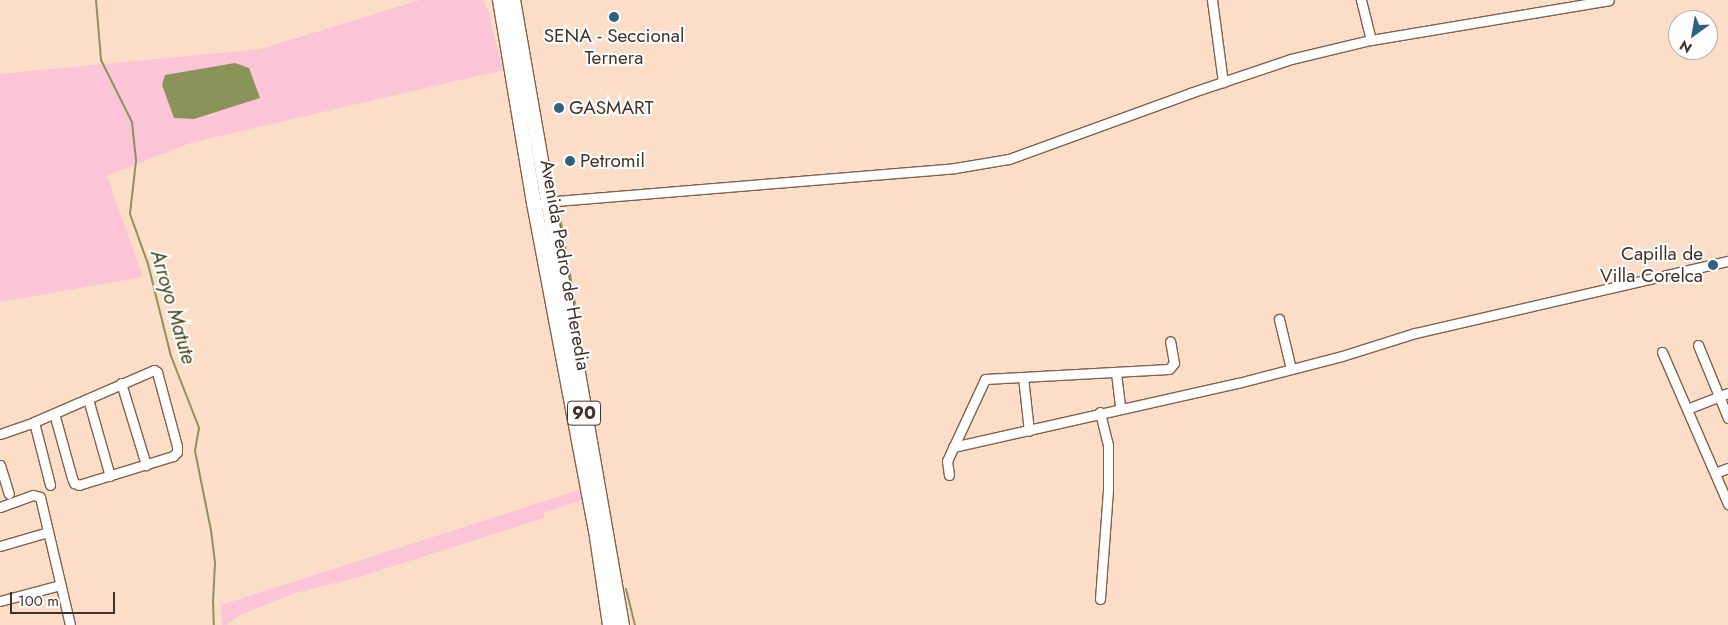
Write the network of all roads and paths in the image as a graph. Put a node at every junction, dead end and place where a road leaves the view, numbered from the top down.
1 (500, 0) edge
2 (513, 0) edge
3 (1212, 0) edge
4 (1361, 0) edge
5 (1609, 0) edge
6 (1371, 40) junction
7 (1223, 82) junction
8 (541, 202) junction
9 (1728, 260) edge
10 (1279, 319) dead end
11 (1170, 341) dead end
12 (1698, 345) dead end
13 (1662, 352) dead end
14 (1291, 369) junction
15 (1116, 373) junction
16 (1023, 377) junction
17 (121, 383) junction
18 (1724, 394) edge
19 (88, 398) junction
20 (1120, 408) junction
21 (1687, 409) junction
22 (1100, 412) junction
23 (54, 413) junction
24 (1728, 418) edge
25 (34, 422) junction
26 (1029, 431) junction
27 (0, 434) edge
28 (953, 447) junction
29 (0, 465) edge
30 (146, 465) junction
31 (1728, 468) edge
32 (1715, 473) junction
33 (950, 475) dead end
34 (110, 476) junction
35 (50, 485) dead end
36 (9, 494) dead end
37 (1728, 504) edge
38 (0, 507) edge
39 (48, 532) junction
40 (0, 546) edge
41 (60, 586) junction
42 (1100, 599) dead end
43 (0, 601) edge
44 (70, 625) edge
45 (610, 625) edge
46 (622, 625) edge

1 - 8 highway, Avenida Pedro de Heredia / 90
2 - 8 highway, Avenida Pedro de Heredia / 90
3 - 7 street
4 - 6 street
5 - 6 street
6 - 7 street
7 - 8 street
8 - 45 highway, Avenida Pedro de Heredia / 90
8 - 46 highway, Avenida Pedro de Heredia / 90
9 - 14 street
10 - 14 street
11 - 15 street
12 - 18 street
13 - 21 street
14 - 20 street
15 - 16 street
15 - 20 street
16 - 26 street
16 - 28 street
17 - 19 street
17 - 30 street
17 - 30 street
18 - 21 street
18 - 24 street
19 - 23 street
19 - 34 street
20 - 22 street
21 - 32 street
22 - 26 street
22 - 42 street
23 - 25 street
23 - 34 street
25 - 27 street
25 - 35 street
26 - 28 street
28 - 33 street
29 - 36 street
30 - 34 street
31 - 32 street
32 - 37 street
38 - 39 street
39 - 40 street
39 - 41 street
41 - 43 street
41 - 44 street

